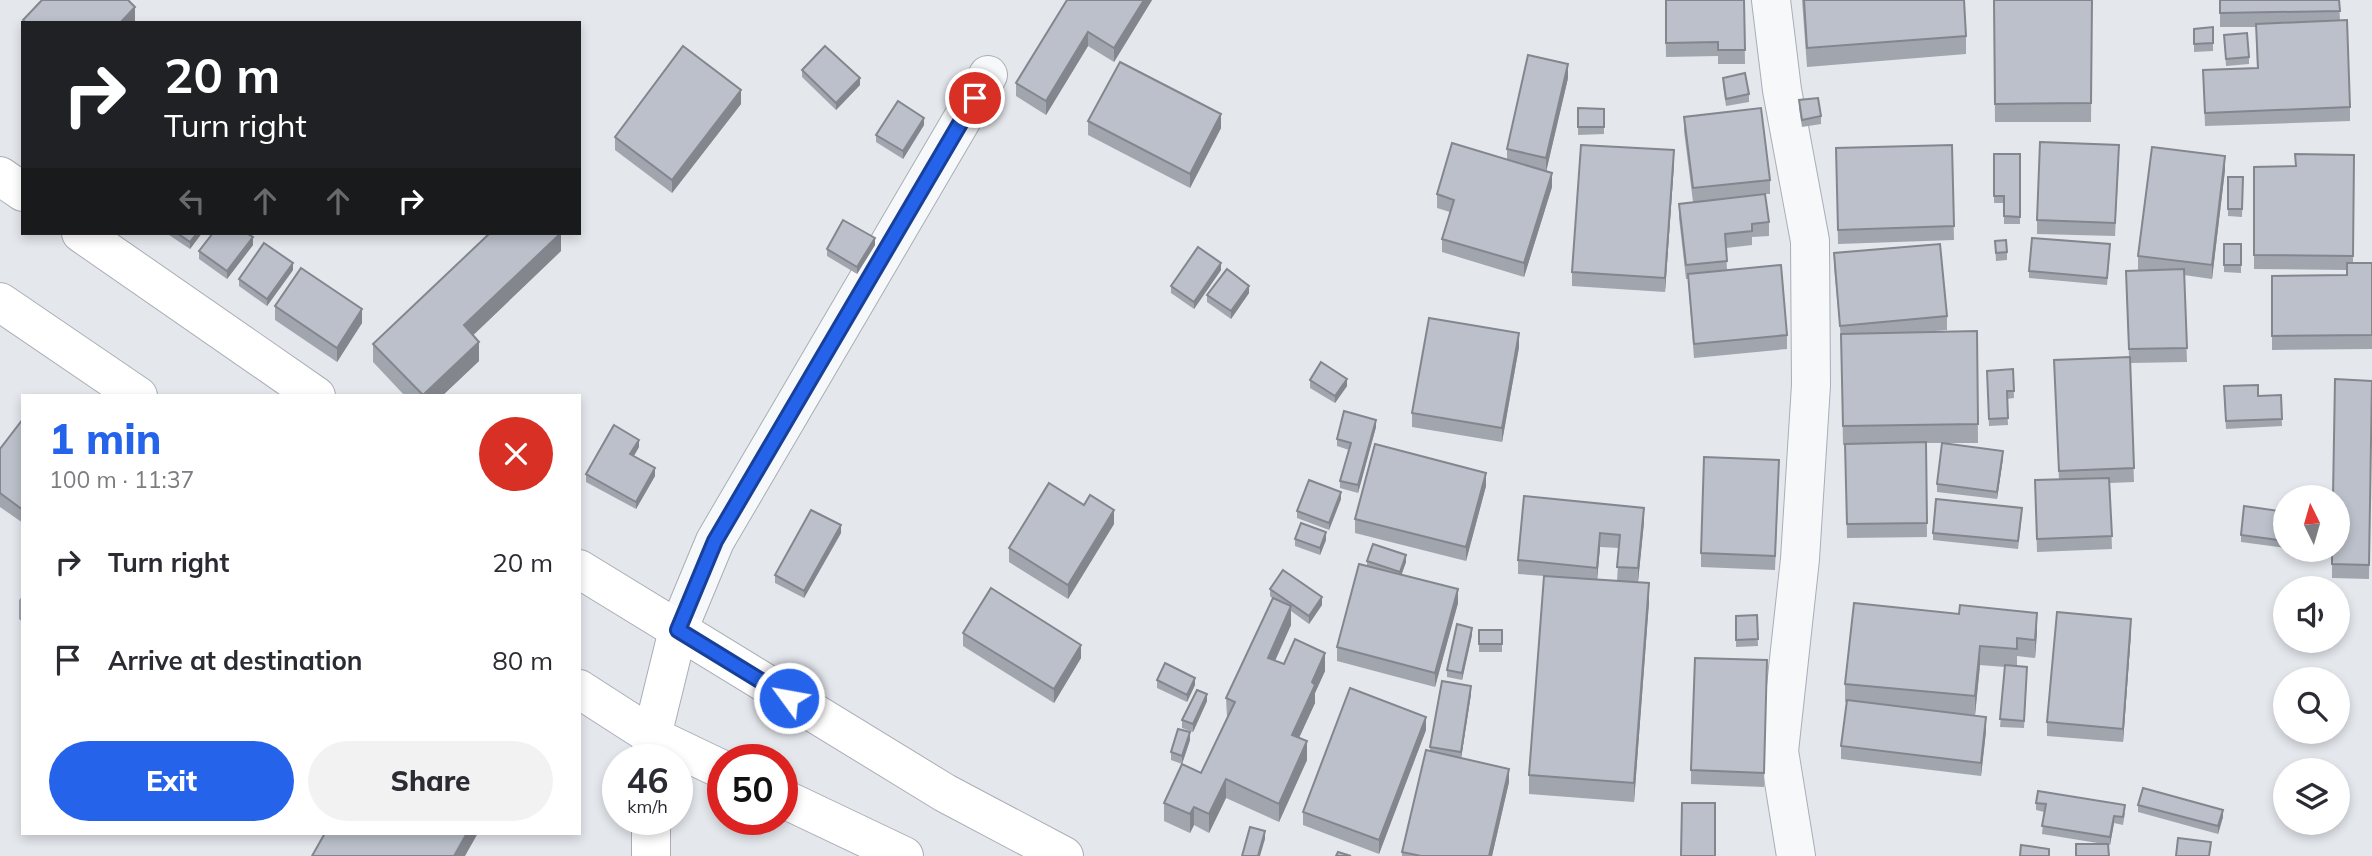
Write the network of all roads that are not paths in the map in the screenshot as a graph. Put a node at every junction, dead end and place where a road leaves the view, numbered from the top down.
1 (1771, 0) edge
2 (988, 75) dead end
3 (0, 176) edge
4 (21, 191) edge
5 (84, 235) edge
6 (0, 302) edge
7 (135, 394) edge
8 (313, 394) edge
9 (581, 570) edge
10 (678, 630) junction
11 (581, 690) edge
12 (647, 744) edge
13 (653, 744) edge
14 (798, 806) edge
15 (651, 835) edge
16 (651, 856) edge
17 (904, 856) edge
18 (1064, 856) edge
19 (1796, 856) edge

1 - 19 street
2 - 10 street
3 - 4 main road
5 - 8 main road
6 - 7 main road
9 - 10 main road
10 - 13 main road
10 - 18 main road
11 - 12 main road
14 - 17 main road
15 - 16 main road

